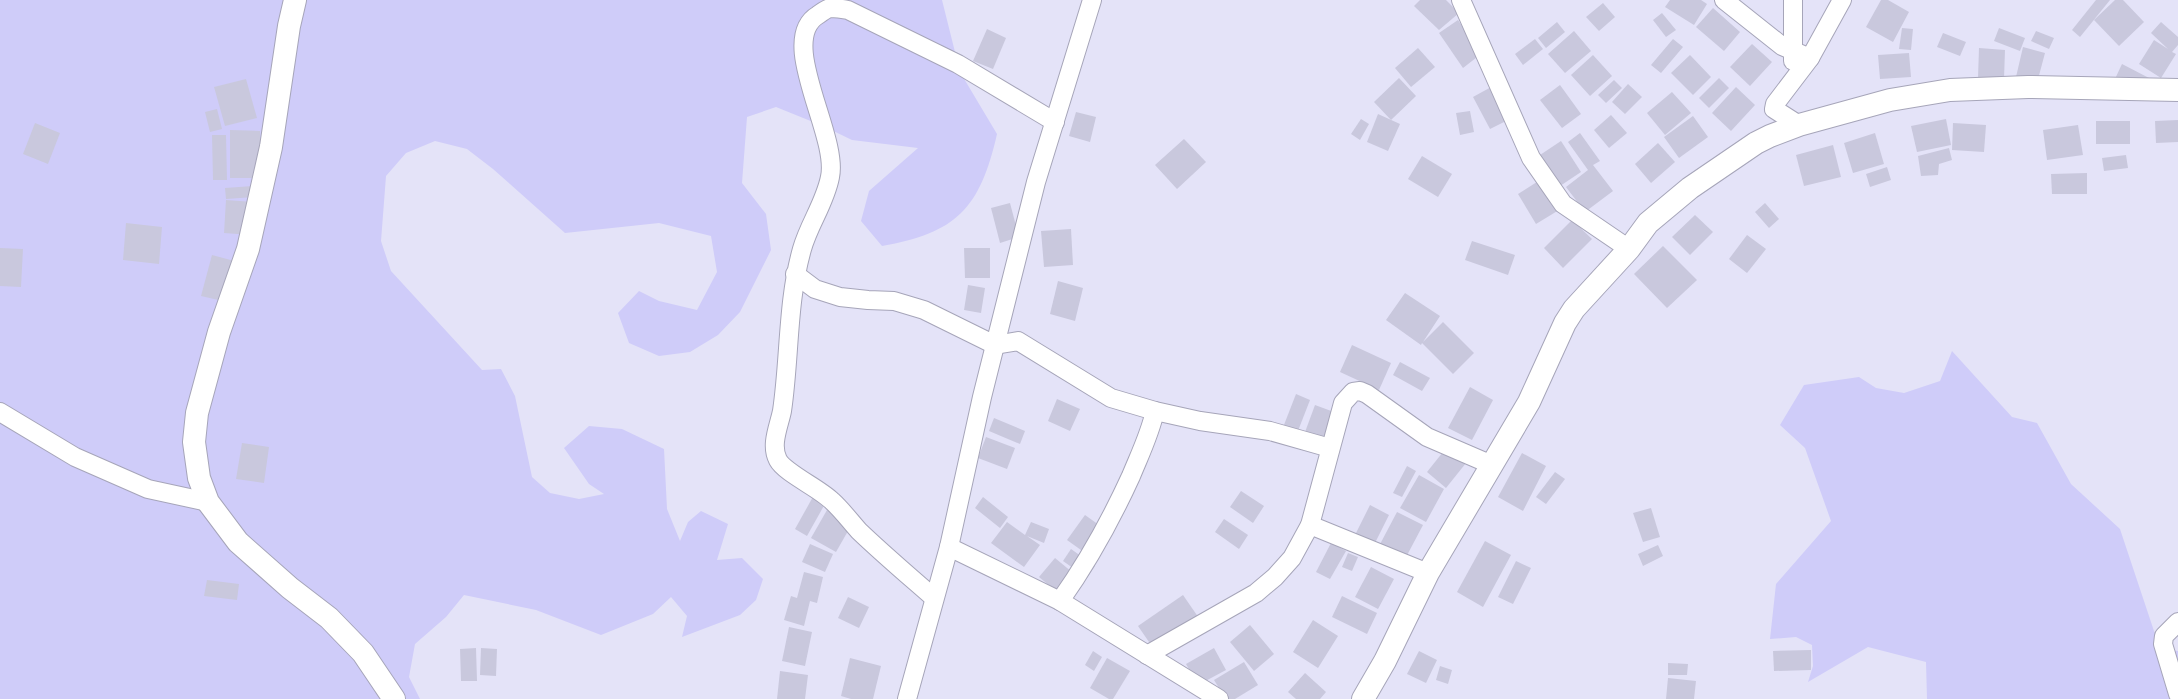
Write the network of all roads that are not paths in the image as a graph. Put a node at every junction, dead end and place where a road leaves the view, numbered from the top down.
1 (295, 0) edge
2 (1092, 0) edge
3 (1461, 0) edge
4 (1724, 0) edge
5 (1793, 0) edge
6 (1842, 0) edge
7 (1793, 51) junction
8 (1810, 58) junction
9 (1793, 78) junction
10 (2178, 90) edge
11 (1055, 122) junction
12 (1799, 125) junction
13 (1629, 249) junction
14 (795, 274) junction
15 (995, 345) junction
16 (1155, 411) junction
17 (0, 412) edge
18 (1330, 447) junction
19 (1492, 465) junction
20 (208, 502) junction
21 (1310, 525) junction
22 (949, 547) junction
23 (1428, 573) junction
24 (934, 598) junction
25 (1060, 601) junction
26 (2178, 622) edge
27 (1147, 655) junction
28 (2178, 694) edge
29 (394, 699) edge
30 (907, 699) edge
31 (1220, 699) edge
32 (1364, 699) edge

1 - 20 street
2 - 11 street
3 - 13 street
4 - 7 street
5 - 7 street
6 - 8 street
7 - 8 street
7 - 9 street
8 - 9 street
9 - 12 street
10 - 12 street
11 - 14 street
11 - 15 street
12 - 13 street
13 - 19 street
14 - 15 street
14 - 24 street
15 - 16 street
15 - 22 street
16 - 18 street
16 - 25 street
17 - 20 street
18 - 19 street
18 - 21 street
19 - 23 street
20 - 29 street
21 - 23 street
21 - 27 street
22 - 24 street
22 - 25 street
23 - 32 street
24 - 30 street
25 - 27 street
26 - 28 street
27 - 31 street

